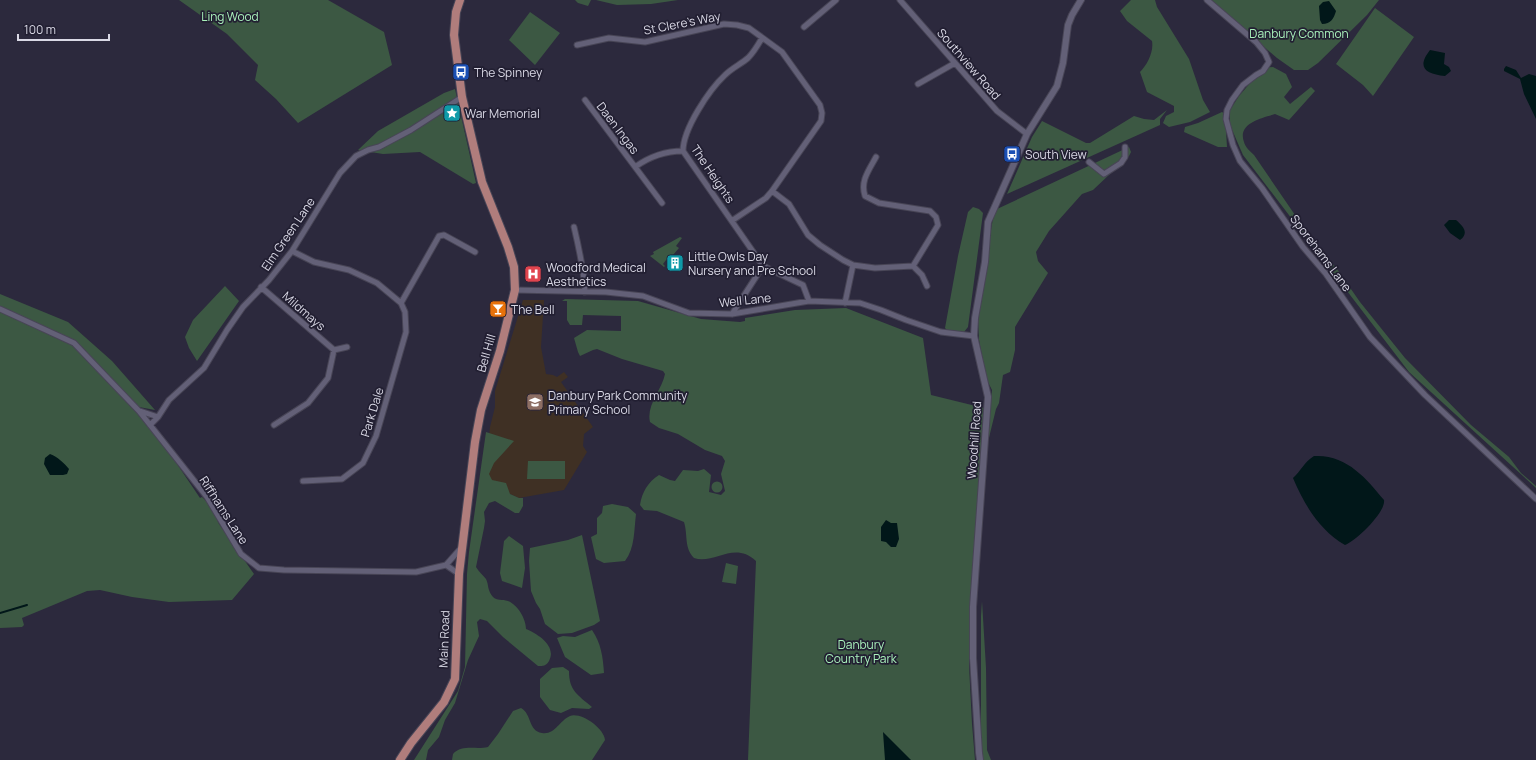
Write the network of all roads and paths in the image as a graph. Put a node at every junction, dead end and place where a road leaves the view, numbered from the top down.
1 (460, 0) edge
2 (836, 0) edge
3 (900, 0) edge
4 (1081, 0) edge
5 (1207, 0) edge
6 (804, 27) dead end
7 (762, 38) junction
8 (578, 45) dead end
9 (956, 63) junction
10 (918, 84) dead end
11 (462, 97) junction
12 (585, 100) dead end
13 (1028, 134) junction
14 (1125, 147) dead end
15 (683, 151) junction
16 (876, 157) dead end
17 (1089, 162) dead end
18 (635, 167) junction
19 (772, 191) junction
20 (662, 203) dead end
21 (733, 220) junction
22 (574, 227) dead end
23 (292, 251) junction
24 (475, 252) dead end
25 (853, 265) junction
26 (763, 266) junction
27 (913, 266) junction
28 (927, 286) dead end
29 (261, 287) junction
30 (515, 290) junction
31 (585, 292) junction
32 (810, 301) junction
33 (401, 303) junction
34 (845, 303) junction
35 (0, 309) edge
36 (732, 314) junction
37 (974, 336) junction
38 (347, 347) dead end
39 (334, 350) junction
40 (140, 411) junction
41 (158, 417) junction
42 (150, 425) junction
43 (274, 425) dead end
44 (303, 481) dead end
45 (1536, 499) edge
46 (462, 547) junction
47 (446, 565) junction
48 (459, 574) junction
49 (400, 760) edge
50 (980, 760) edge

1 - 11 main road
2 - 6 street
3 - 9 street, Southview Road
4 - 13 street, Woodhill Road
5 - 45 street, Sporehams Lane
7 - 8 street, St Clere's Way
7 - 15 street, The Heights
7 - 19 street, St Clere's Way
9 - 10 street
9 - 13 street, Southview Road
11 - 23 street, Elm Green Lane
11 - 30 main road, Bell Hill
12 - 18 street, Daen Ingas
13 - 37 street, Woodhill Road
14 - 17 street
15 - 18 street, Daen Ingas
15 - 21 street, The Heights
16 - 27 street
18 - 20 street, Daen Ingas
19 - 21 street, St Clere's Way
19 - 25 street
21 - 26 street, The Heights
22 - 31 street
23 - 29 street, Elm Green Lane
23 - 33 street
24 - 33 street
25 - 27 street
25 - 34 street
26 - 32 street
26 - 36 street
27 - 28 street
29 - 39 street, Mildmays
29 - 41 street, Elm Green Lane
30 - 31 street, Well Lane
30 - 46 main road, Bell Hill
31 - 36 street, Well Lane
32 - 34 street, Well Lane
32 - 36 street, Well Lane
33 - 44 street, Park Dale
34 - 37 street, Well Lane
35 - 40 street, Riffhams Lane
37 - 50 street, Woodhill Road
38 - 39 street
39 - 43 street
40 - 41 street
40 - 42 street, Riffhams Lane
41 - 42 street, Elm Green Lane
42 - 47 street, Riffhams Lane
46 - 47 street
46 - 48 main road, Bell Hill
47 - 48 street
48 - 49 main road, Main Road

